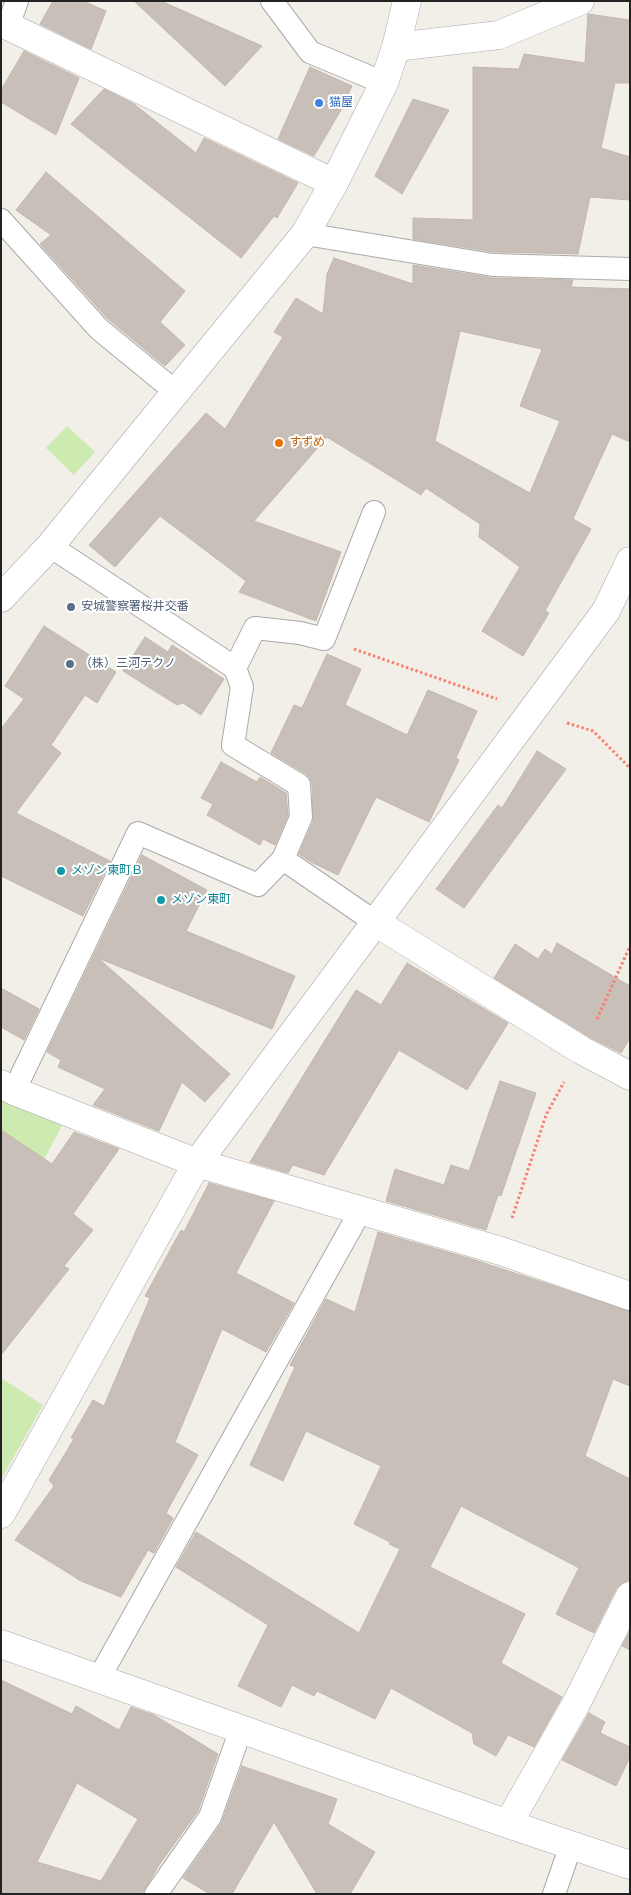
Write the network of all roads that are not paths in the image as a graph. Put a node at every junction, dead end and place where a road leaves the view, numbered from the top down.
1 (272, 1) edge
2 (408, 1) edge
3 (580, 1) edge
4 (9, 17) edge
5 (396, 48) junction
6 (384, 83) junction
7 (334, 183) junction
8 (1, 220) edge
9 (305, 234) junction
10 (630, 269) edge
11 (176, 393) junction
12 (374, 512) dead end
13 (50, 546) junction
14 (630, 561) edge
15 (1, 598) edge
16 (235, 668) junction
17 (283, 860) junction
18 (375, 922) junction
19 (630, 1076) edge
20 (7, 1088) edge
21 (197, 1163) junction
22 (361, 1210) junction
23 (630, 1296) edge
24 (1, 1514) edge
25 (630, 1596) edge
26 (1, 1644) edge
27 (99, 1678) junction
28 (242, 1728) junction
29 (508, 1824) junction
30 (571, 1845) junction
31 (630, 1865) edge
32 (156, 1894) edge
33 (554, 1894) edge

1 - 6 lane
2 - 5 street
3 - 5 street
4 - 7 street
5 - 6 street
6 - 7 street
7 - 9 street
8 - 11 lane
9 - 10 lane
9 - 11 street
11 - 13 street
12 - 16 lane
13 - 15 street
13 - 16 lane
14 - 18 street
16 - 17 lane
17 - 18 lane
17 - 20 lane
18 - 19 street
18 - 21 street
20 - 21 street
21 - 22 street
21 - 24 street
22 - 23 street
22 - 27 lane
25 - 29 street
26 - 27 street
27 - 28 street
28 - 29 street
28 - 32 lane
29 - 30 street
30 - 31 street
30 - 33 lane

